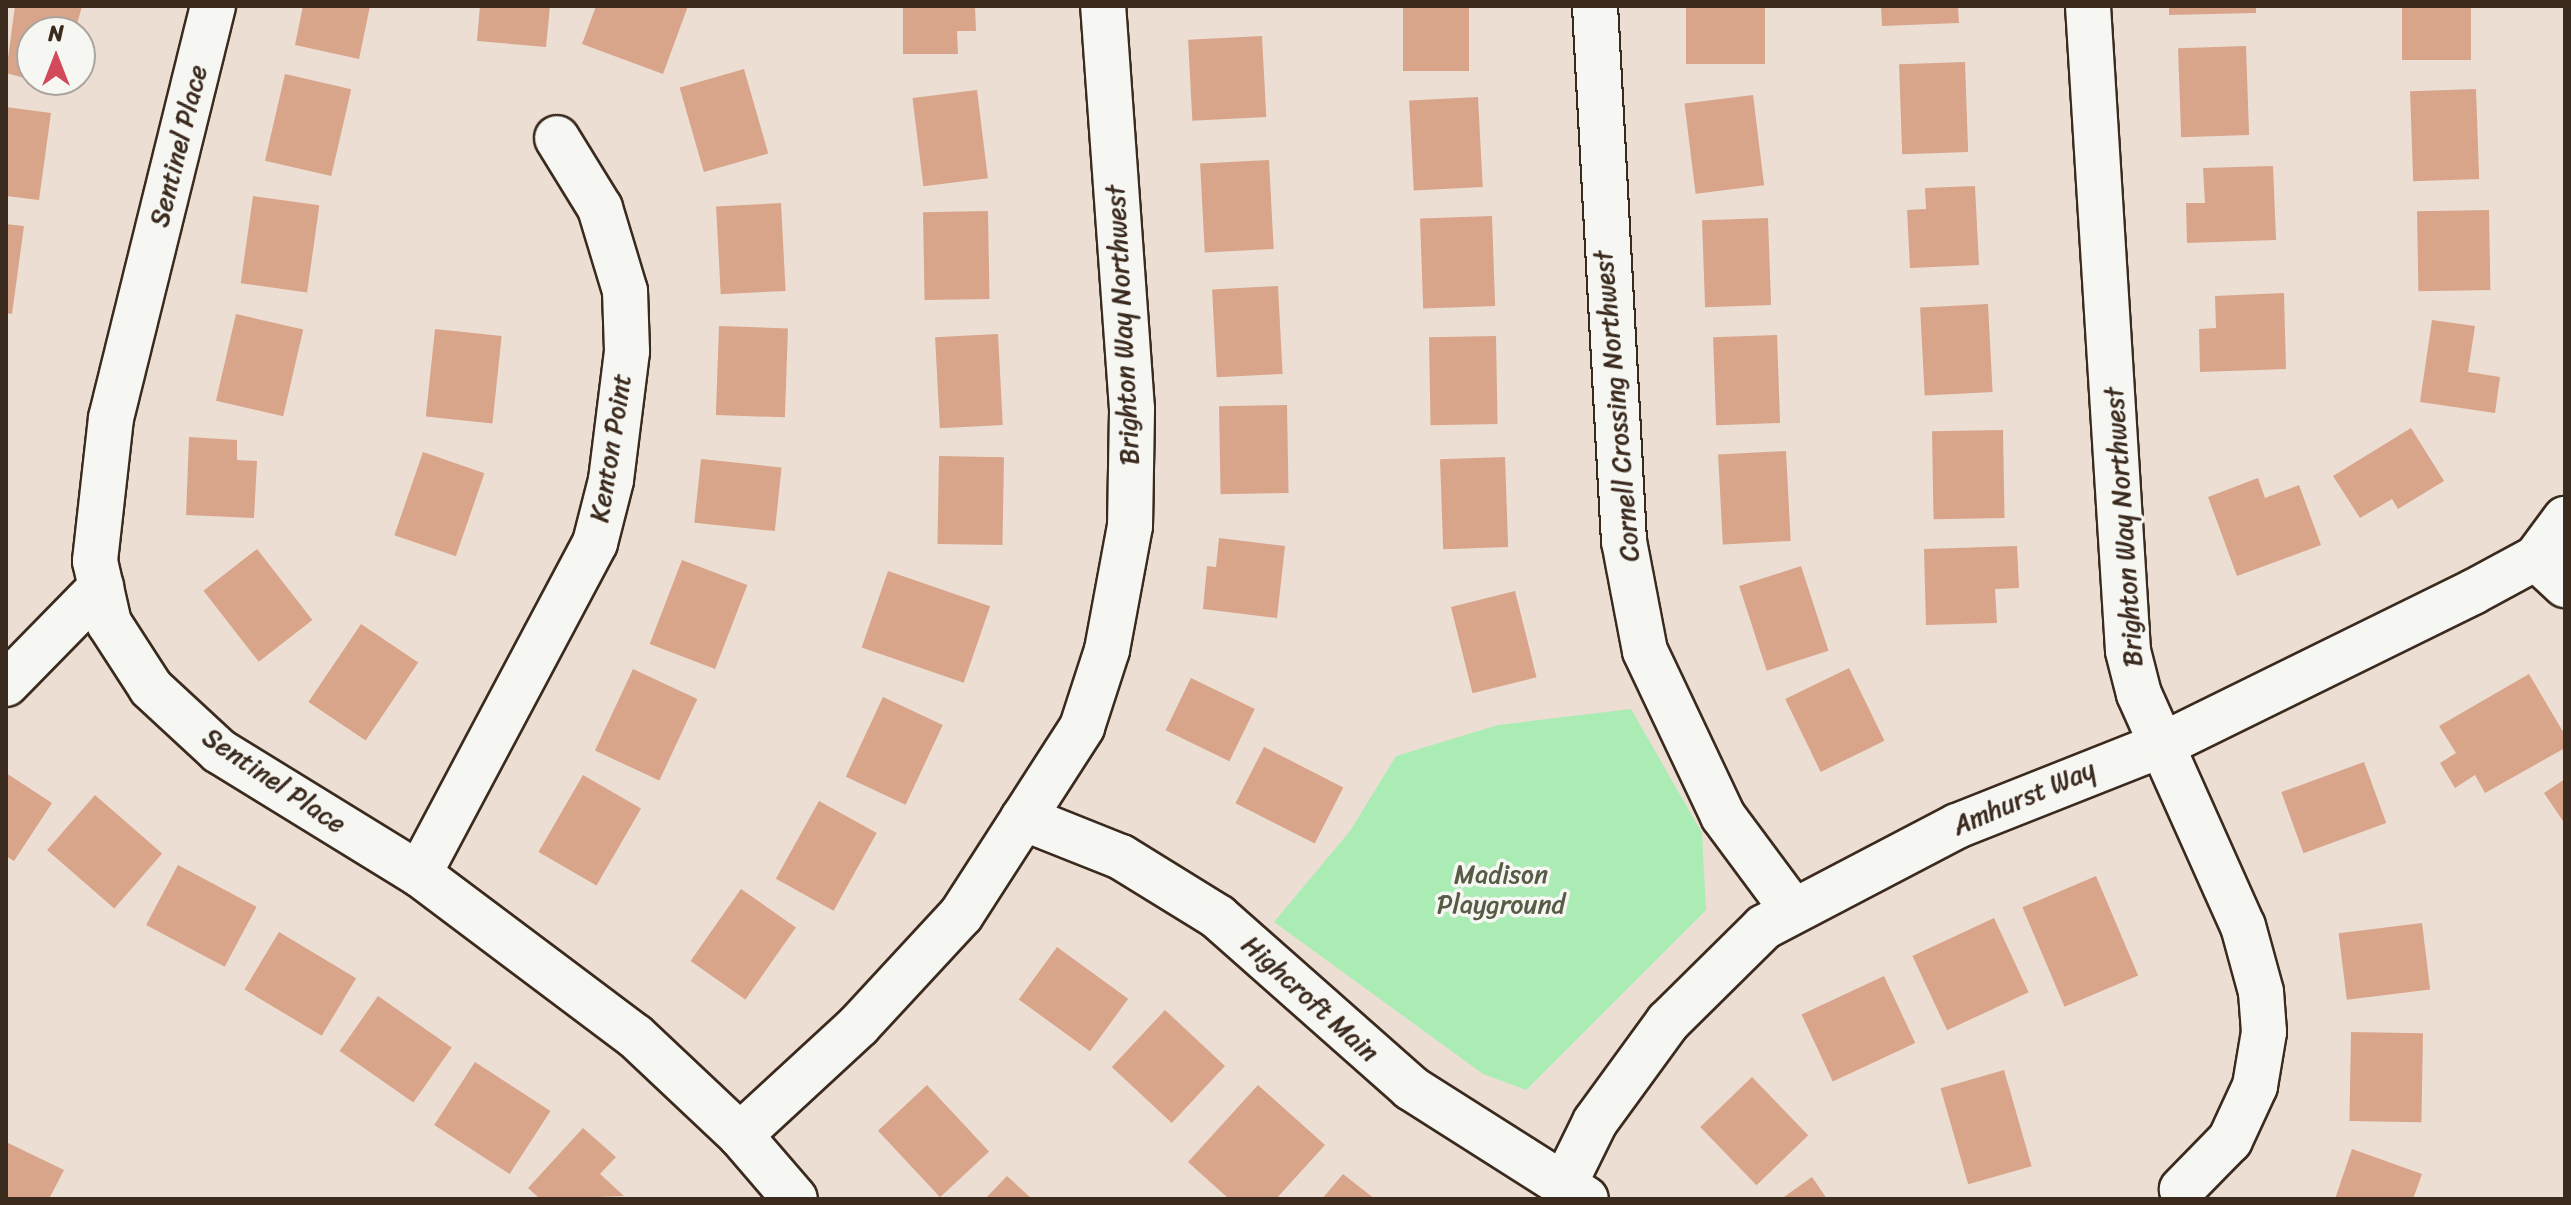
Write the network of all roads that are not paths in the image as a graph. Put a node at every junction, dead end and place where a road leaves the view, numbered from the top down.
1 (213, 6) edge
2 (1103, 6) edge
3 (1595, 6) edge
4 (2088, 6) edge
5 (557, 138) dead end
6 (2565, 519) edge
7 (2550, 572) edge
8 (101, 587) junction
9 (6, 684) edge
10 (2164, 744) junction
11 (1023, 818) junction
12 (419, 874) junction
13 (1792, 909) junction
14 (740, 1135) junction
15 (2182, 1189) dead end
16 (1576, 1190) edge
17 (795, 1199) edge

1 - 8 street, Sentinel Place
2 - 11 street, Brighton Way Northwest
3 - 13 street, Cornell Crossing Northwest
4 - 10 street, Brighton Way Northwest
5 - 12 street, Kenton Point
6 - 7 street, Amhurst Way
7 - 10 street, Amhurst Way
8 - 9 street
8 - 12 street, Sentinel Place
10 - 13 street, Amhurst Way
10 - 15 street, Brighton Way Northwest
11 - 14 street, Brighton Way Northwest
11 - 16 street, Highcroft Main
12 - 14 street, Sentinel Place
13 - 16 street, Amhurst Way
14 - 17 street, Sentinel Place

